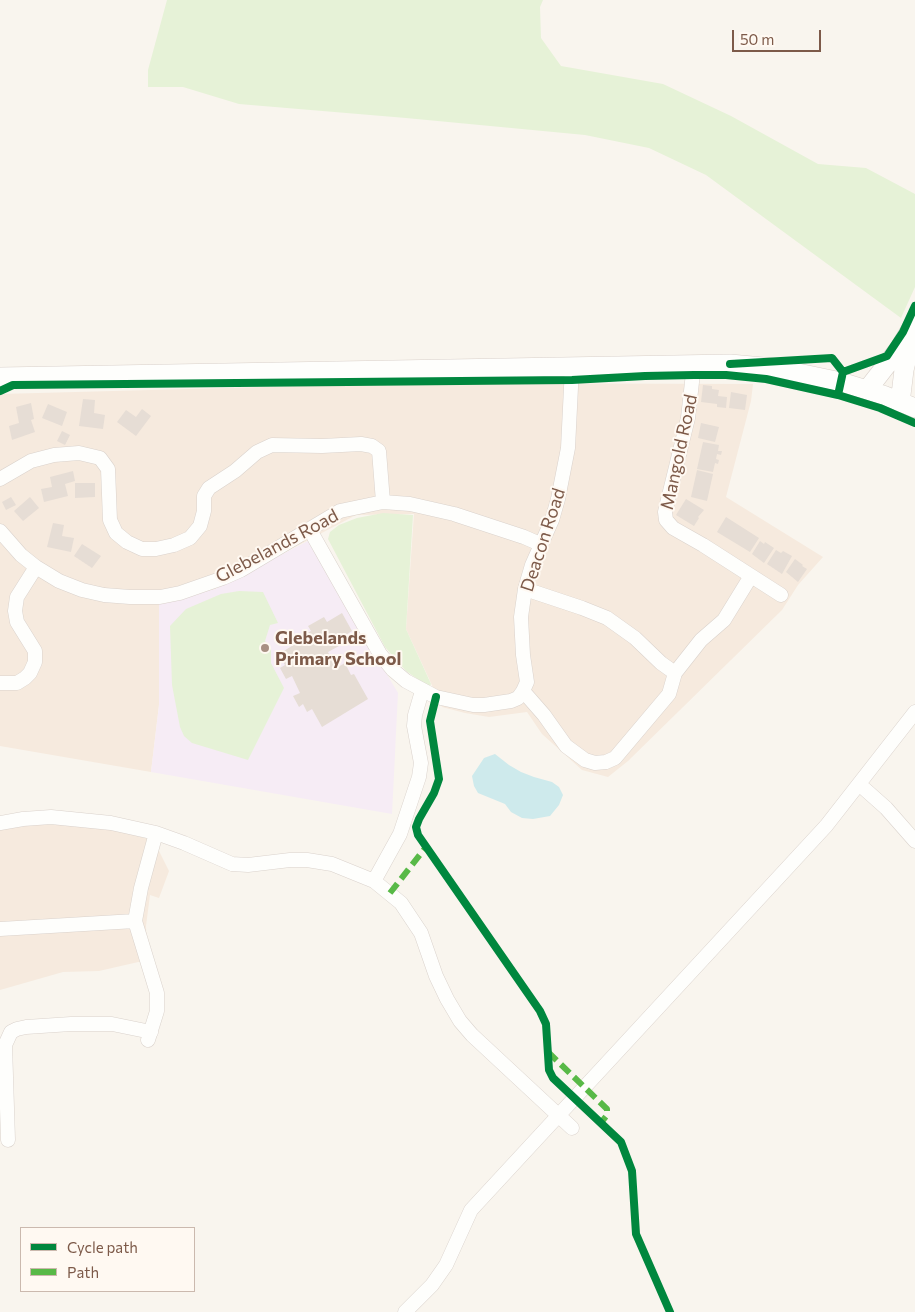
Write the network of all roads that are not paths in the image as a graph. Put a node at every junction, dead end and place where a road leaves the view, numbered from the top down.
1 (915, 323) edge
2 (694, 364) junction
3 (572, 367) junction
4 (4, 379) edge
5 (867, 390) junction
6 (908, 406) edge
7 (0, 479) edge
8 (190, 493) dead end
9 (204, 496) junction
10 (383, 502) junction
11 (310, 530) junction
12 (0, 531) edge
13 (540, 544) junction
14 (36, 567) junction
15 (751, 576) junction
16 (525, 589) junction
17 (781, 595) dead end
18 (675, 673) junction
19 (0, 683) edge
20 (422, 690) junction
21 (523, 691) junction
22 (915, 712) edge
23 (859, 784) junction
24 (0, 823) edge
25 (156, 834) junction
26 (915, 841) edge
27 (374, 882) junction
28 (134, 921) junction
29 (0, 929) edge
30 (558, 1115) junction
31 (572, 1128) dead end
32 (8, 1140) dead end
33 (405, 1312) edge

1 - 5 street
1 - 6 street
2 - 3 street
2 - 5 street
2 - 15 street, Mangold Road
3 - 4 street
3 - 13 street, Deacon Road
5 - 6 street
7 - 9 street
8 - 9 street
9 - 10 street
10 - 11 street, Glebelands Road
10 - 13 street, Glebelands Road
11 - 14 street, Glebelands Road
11 - 20 street
12 - 14 street, Glebelands Road
13 - 16 street, Deacon Road
14 - 19 street
15 - 17 street, Mangold Road
15 - 18 street
16 - 18 street
16 - 21 street, Deacon Road
18 - 21 street
20 - 21 street
20 - 27 street
22 - 23 street
23 - 26 street
23 - 30 street
24 - 25 street
25 - 27 street
25 - 28 street
27 - 30 street
28 - 29 street
28 - 32 street
30 - 31 street
30 - 33 street

